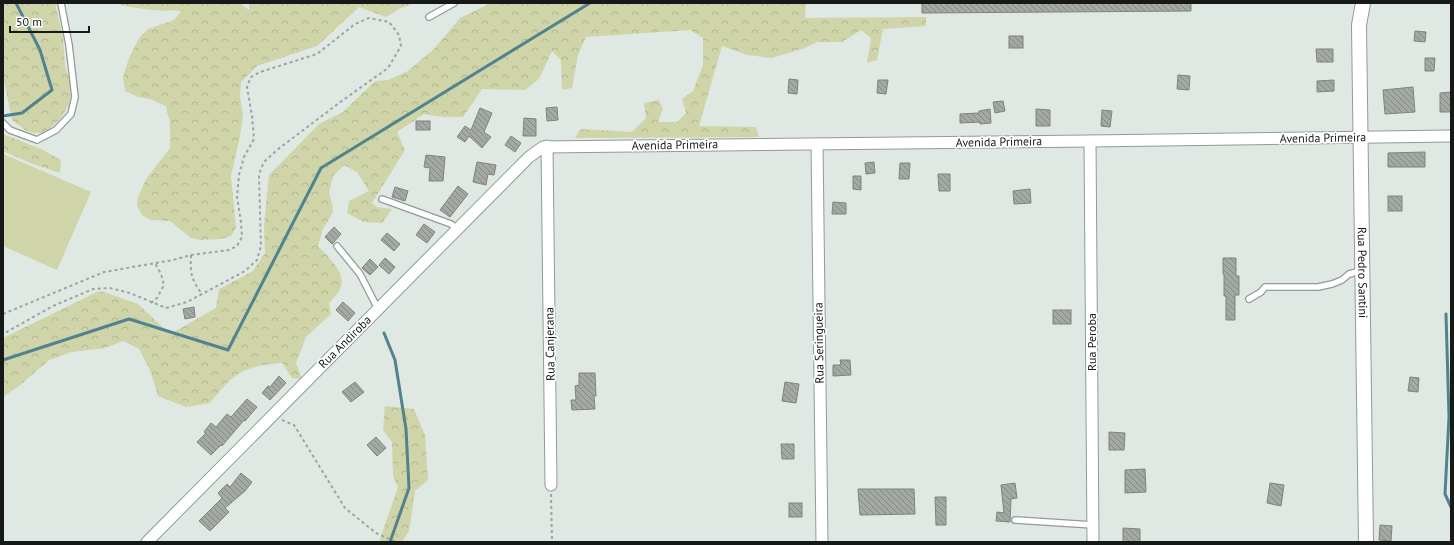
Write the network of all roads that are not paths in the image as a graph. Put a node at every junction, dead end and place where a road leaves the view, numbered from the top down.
1 (61, 3) edge
2 (454, 3) edge
3 (1363, 3) edge
4 (429, 17) dead end
5 (3, 123) edge
6 (1451, 136) edge
7 (1361, 137) junction
8 (1090, 141) junction
9 (817, 144) junction
10 (547, 146) junction
11 (382, 199) dead end
12 (457, 229) junction
13 (337, 246) dead end
14 (1362, 271) junction
15 (1249, 299) dead end
16 (378, 309) junction
17 (551, 485) road end
18 (1015, 520) dead end
19 (1093, 525) junction
20 (147, 542) edge
21 (822, 542) edge
22 (1093, 542) edge
23 (1366, 542) edge

1 - 5 lane
2 - 4 lane
3 - 7 street, Rua Pedro Santini
6 - 7 street, Avenida Primeira
7 - 8 street, Avenida Primeira
7 - 14 street, Rua Pedro Santini
8 - 9 street, Avenida Primeira
8 - 19 street, Rua Peroba
9 - 10 street, Avenida Primeira
9 - 21 street, Rua Seringueira
10 - 12 street, Rua Andiroba
10 - 17 street, Rua Canjerana
11 - 12 lane
12 - 16 street, Rua Andiroba
13 - 16 lane
14 - 15 lane
14 - 23 street, Rua Pedro Santini
16 - 20 street, Rua Andiroba
18 - 19 lane
19 - 22 street, Rua Peroba

